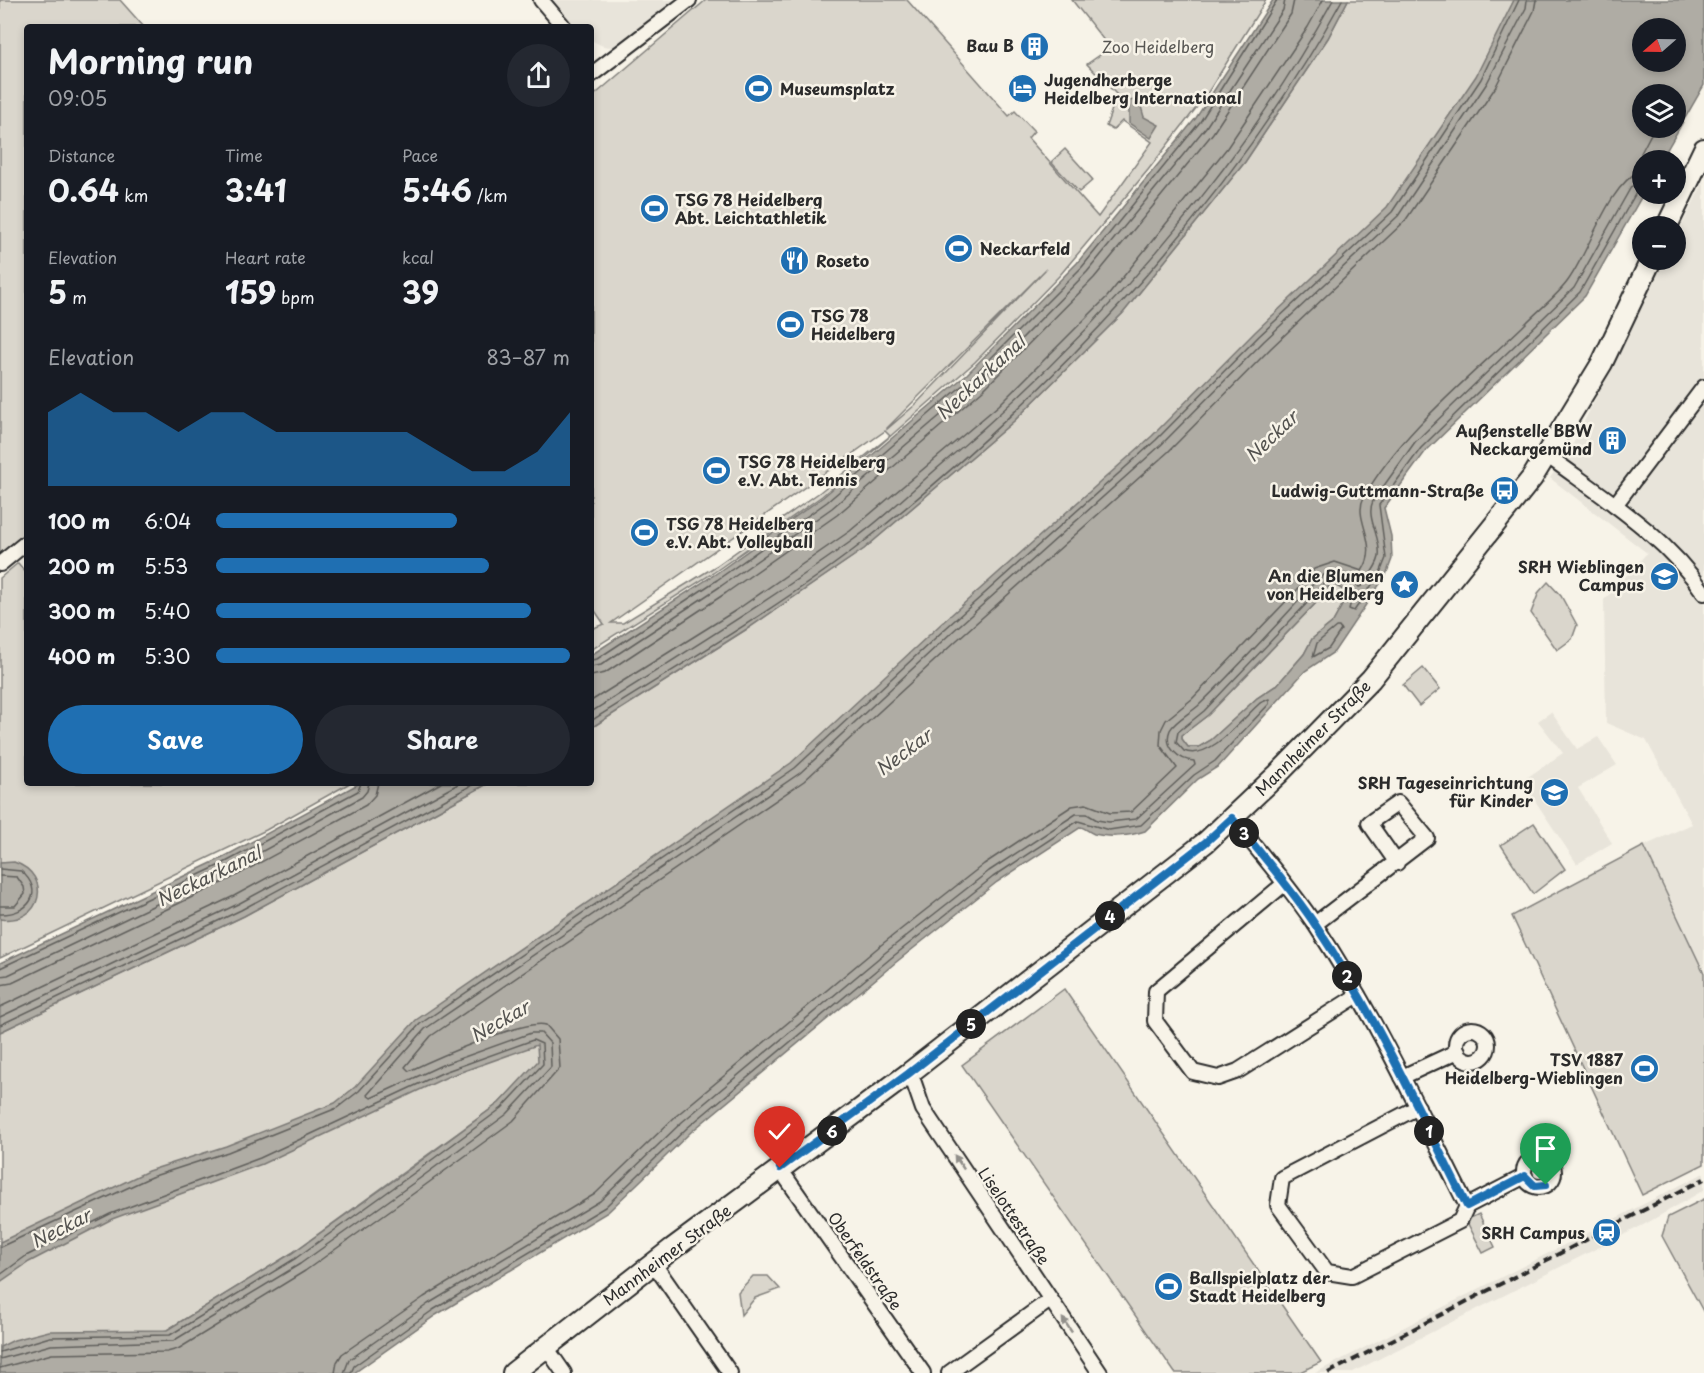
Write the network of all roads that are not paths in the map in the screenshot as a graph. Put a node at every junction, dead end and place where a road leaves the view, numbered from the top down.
1 (541, 0) edge
2 (688, 0) edge
3 (561, 24) edge
4 (594, 68) edge
5 (1704, 149) edge
6 (1672, 216) edge
7 (1646, 270) edge
8 (1704, 387) edge
9 (1548, 456) junction
10 (1615, 505) junction
11 (24, 544) edge
12 (0, 564) edge
13 (1704, 593) edge
14 (1232, 818) junction
15 (1397, 863) dead end
16 (1284, 884) junction
17 (1315, 924) junction
18 (1358, 995) junction
19 (1458, 1051) dead end
20 (908, 1074) junction
21 (1402, 1077) junction
22 (1418, 1107) junction
23 (780, 1168) junction
24 (1525, 1176) dead end
25 (1467, 1206) junction
26 (654, 1264) junction
27 (1050, 1300) junction
28 (546, 1347) junction
29 (513, 1373) edge
30 (564, 1373) edge
31 (730, 1373) edge
32 (923, 1373) edge
33 (949, 1373) edge
34 (1100, 1373) edge

1 - 3 street
2 - 4 street
5 - 6 street
7 - 9 street, Mannheimer Straße
8 - 10 street
9 - 10 street
9 - 14 street, Mannheimer Straße
10 - 13 street
11 - 12 street
14 - 16 street
14 - 20 street, Mannheimer Straße
15 - 17 street
16 - 17 street
16 - 18 street
17 - 18 street
18 - 21 street
19 - 21 street
20 - 23 street, Mannheimer Straße
27 -> 20 street, Liselottestraße
21 - 22 street
22 - 25 street
22 - 25 street
23 - 26 street, Mannheimer Straße
23 - 32 street, Oberfeldstraße
24 - 25 street
26 - 28 street, Mannheimer Straße
26 - 31 street
27 - 33 street
34 -> 27 street, Liselottestraße
28 - 29 street, Mannheimer Straße
28 - 30 street

